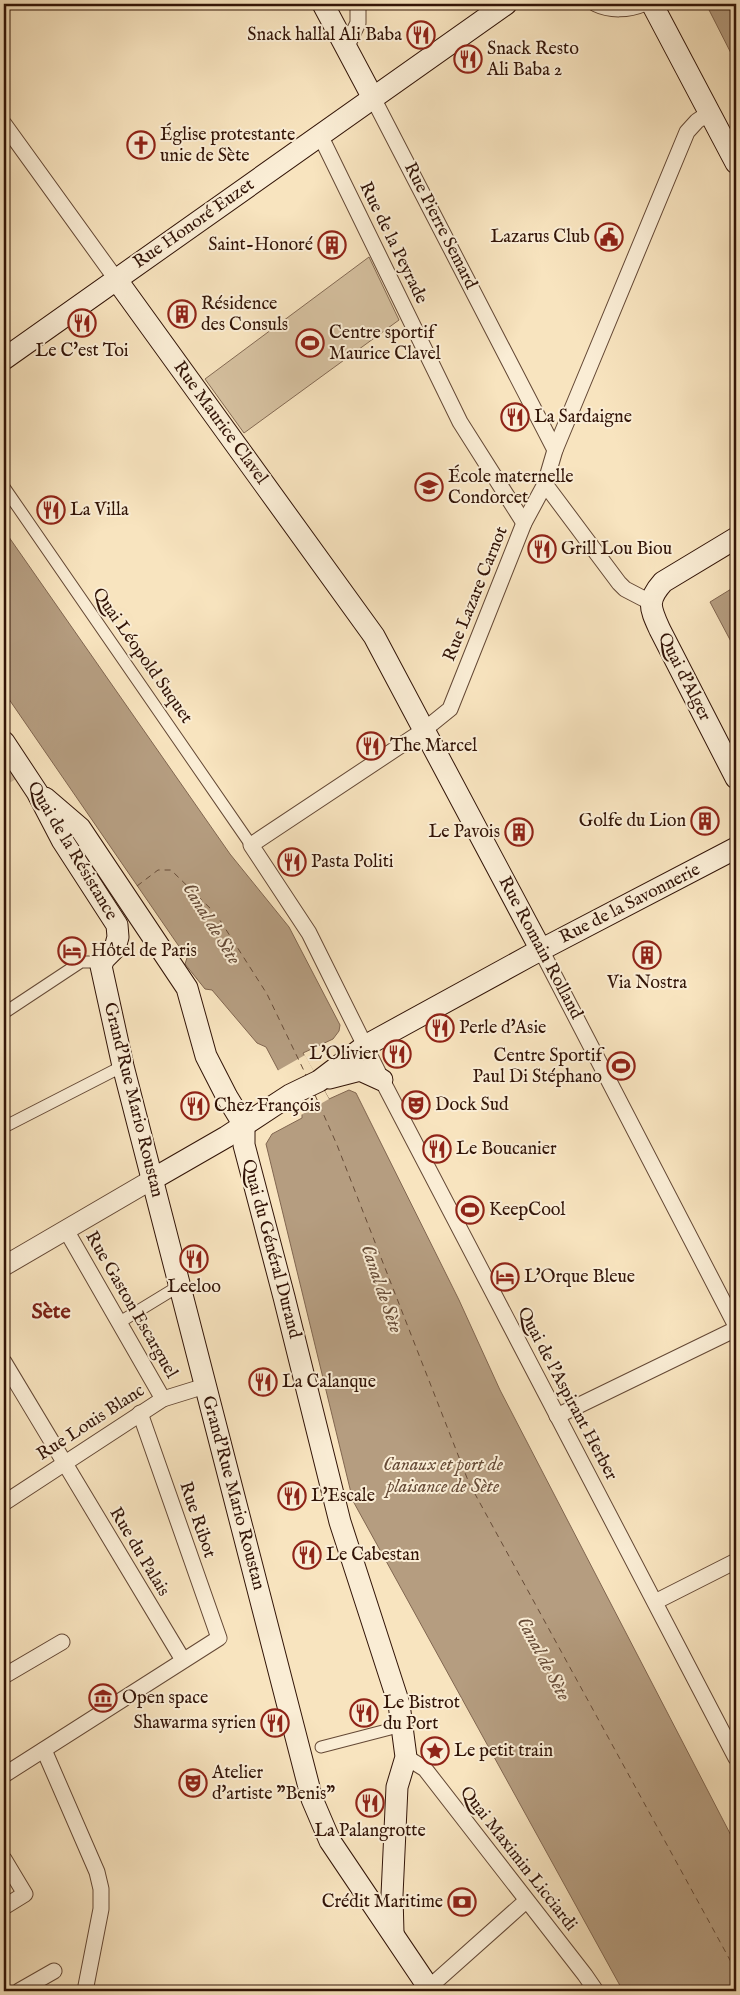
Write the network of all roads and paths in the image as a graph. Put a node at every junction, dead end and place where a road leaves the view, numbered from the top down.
1 (323, 4) edge
2 (358, 4) edge
3 (506, 4) edge
4 (596, 4) edge
5 (643, 4) edge
6 (652, 4) edge
7 (346, 48) junction
8 (373, 98) junction
9 (709, 113) junction
10 (4, 124) edge
11 (320, 135) junction
12 (736, 163) edge
13 (116, 279) junction
14 (4, 358) edge
15 (555, 450) junction
16 (545, 484) junction
17 (4, 487) edge
18 (524, 523) junction
19 (736, 538) edge
20 (650, 602) junction
21 (424, 730) junction
22 (4, 742) edge
23 (736, 778) edge
24 (37, 792) junction
25 (251, 845) junction
26 (736, 848) edge
27 (541, 950) junction
28 (101, 966) junction
29 (4, 1013) edge
30 (365, 1046) junction
31 (123, 1066) junction
32 (382, 1080) junction
33 (319, 1081) junction
34 (244, 1125) junction
35 (4, 1127) edge
36 (152, 1179) junction
37 (66, 1230) junction
38 (4, 1266) edge
39 (179, 1286) junction
40 (120, 1322) junction
41 (736, 1328) edge
42 (4, 1362) edge
43 (205, 1386) junction
44 (163, 1399) junction
45 (140, 1413) junction
46 (557, 1416) junction
47 (64, 1462) junction
48 (4, 1503) edge
49 (736, 1561) edge
50 (655, 1602) junction
51 (62, 1642) dead end
52 (183, 1660) junction
53 (4, 1676) edge
54 (402, 1726) junction
55 (321, 1746) dead end
56 (44, 1750) junction
57 (736, 1758) edge
58 (410, 1761) junction
59 (4, 1775) edge
60 (4, 1859) edge
61 (383, 1900) junction
62 (526, 1901) junction
63 (4, 1906) edge
64 (54, 1970) dead end
65 (86, 1984) edge
66 (428, 1990) edge
67 (19, 1991) edge
68 (96, 1991) edge
69 (596, 1991) edge

1 - 7 main road, Rue Pierre Semard
2 - 7 street
3 - 8 main road, Rue Honoré Euzet
4 - 5 street
6 - 9 main road
7 - 8 main road, Rue Pierre Semard
8 - 11 main road, Rue Honoré Euzet
8 - 15 street, Rue Pierre Semard
9 - 12 main road
9 - 15 street, Rue Lazare Carnot
10 - 13 street, Rue Maurice Clavel
11 - 13 main road, Rue Honoré Euzet
11 - 18 street, Rue de la Peyrade
13 - 14 main road, Rue Honoré Euzet
13 - 21 main road, Rue Maurice Clavel
15 - 16 street, Rue Lazare Carnot
16 - 18 street, Rue Lazare Carnot
16 - 20 street
17 - 25 street, Quai Léopold Suquet
18 - 21 street, Rue Lazare Carnot
19 - 20 main road
20 - 23 main road, Quai d'Alger
21 - 25 street, Rue Lazare Carnot
21 - 27 main road, Rue Romain Rolland
22 - 24 main road, Quai de la Résistance
24 - 28 main road, Quai de la Résistance
24 - 34 main road, Quai du Général Durand
25 - 30 street, Quai de l'Aspirant Herber
26 - 27 main road, Rue de la Savonnerie
27 - 30 main road, Rue de la Savonnerie
27 - 41 street, Rue Romain Rolland
28 - 29 street
28 - 31 main road, Grand'Rue Mario Roustan
30 - 32 street, Quai de l'Aspirant Herber
30 - 33 main road, Rue de la Savonnerie
31 - 35 street
31 - 36 main road, Grand'Rue Mario Roustan
32 - 33 main road
32 - 46 street, Quai de l'Aspirant Herber
33 - 34 main road
34 - 36 main road
34 - 54 main road, Quai du Général Durand
36 - 37 street
36 - 39 main road, Grand'Rue Mario Roustan
37 - 38 street
37 - 40 street, Rue Gaston Escarguel
39 - 40 street
39 - 43 main road, Grand'Rue Mario Roustan
40 - 44 street, Rue Gaston Escarguel
41 - 46 street
42 - 47 street, Rue du Palais
43 - 44 street, Rue Louis Blanc
43 - 61 main road, Grand'Rue Mario Roustan
44 - 45 street, Rue Louis Blanc
45 - 47 street, Rue Louis Blanc
45 - 52 street, Rue Ribot
46 - 50 street, Quai de l'Aspirant Herber
47 - 48 street, Rue Louis Blanc
47 - 52 street, Rue du Palais
49 - 50 street
50 - 57 street, Quai de l'Aspirant Herber
51 - 53 street
52 - 56 street
54 - 55 street
54 - 58 main road, Quai du Général Durand
56 - 59 street
56 - 65 street
58 - 61 main road
58 - 62 street, Quai Maximin Licciardi
60 - 63 street
61 - 66 main road
62 - 66 street
62 - 69 street, Quai Maximin Licciardi
64 - 67 street
65 - 68 street

